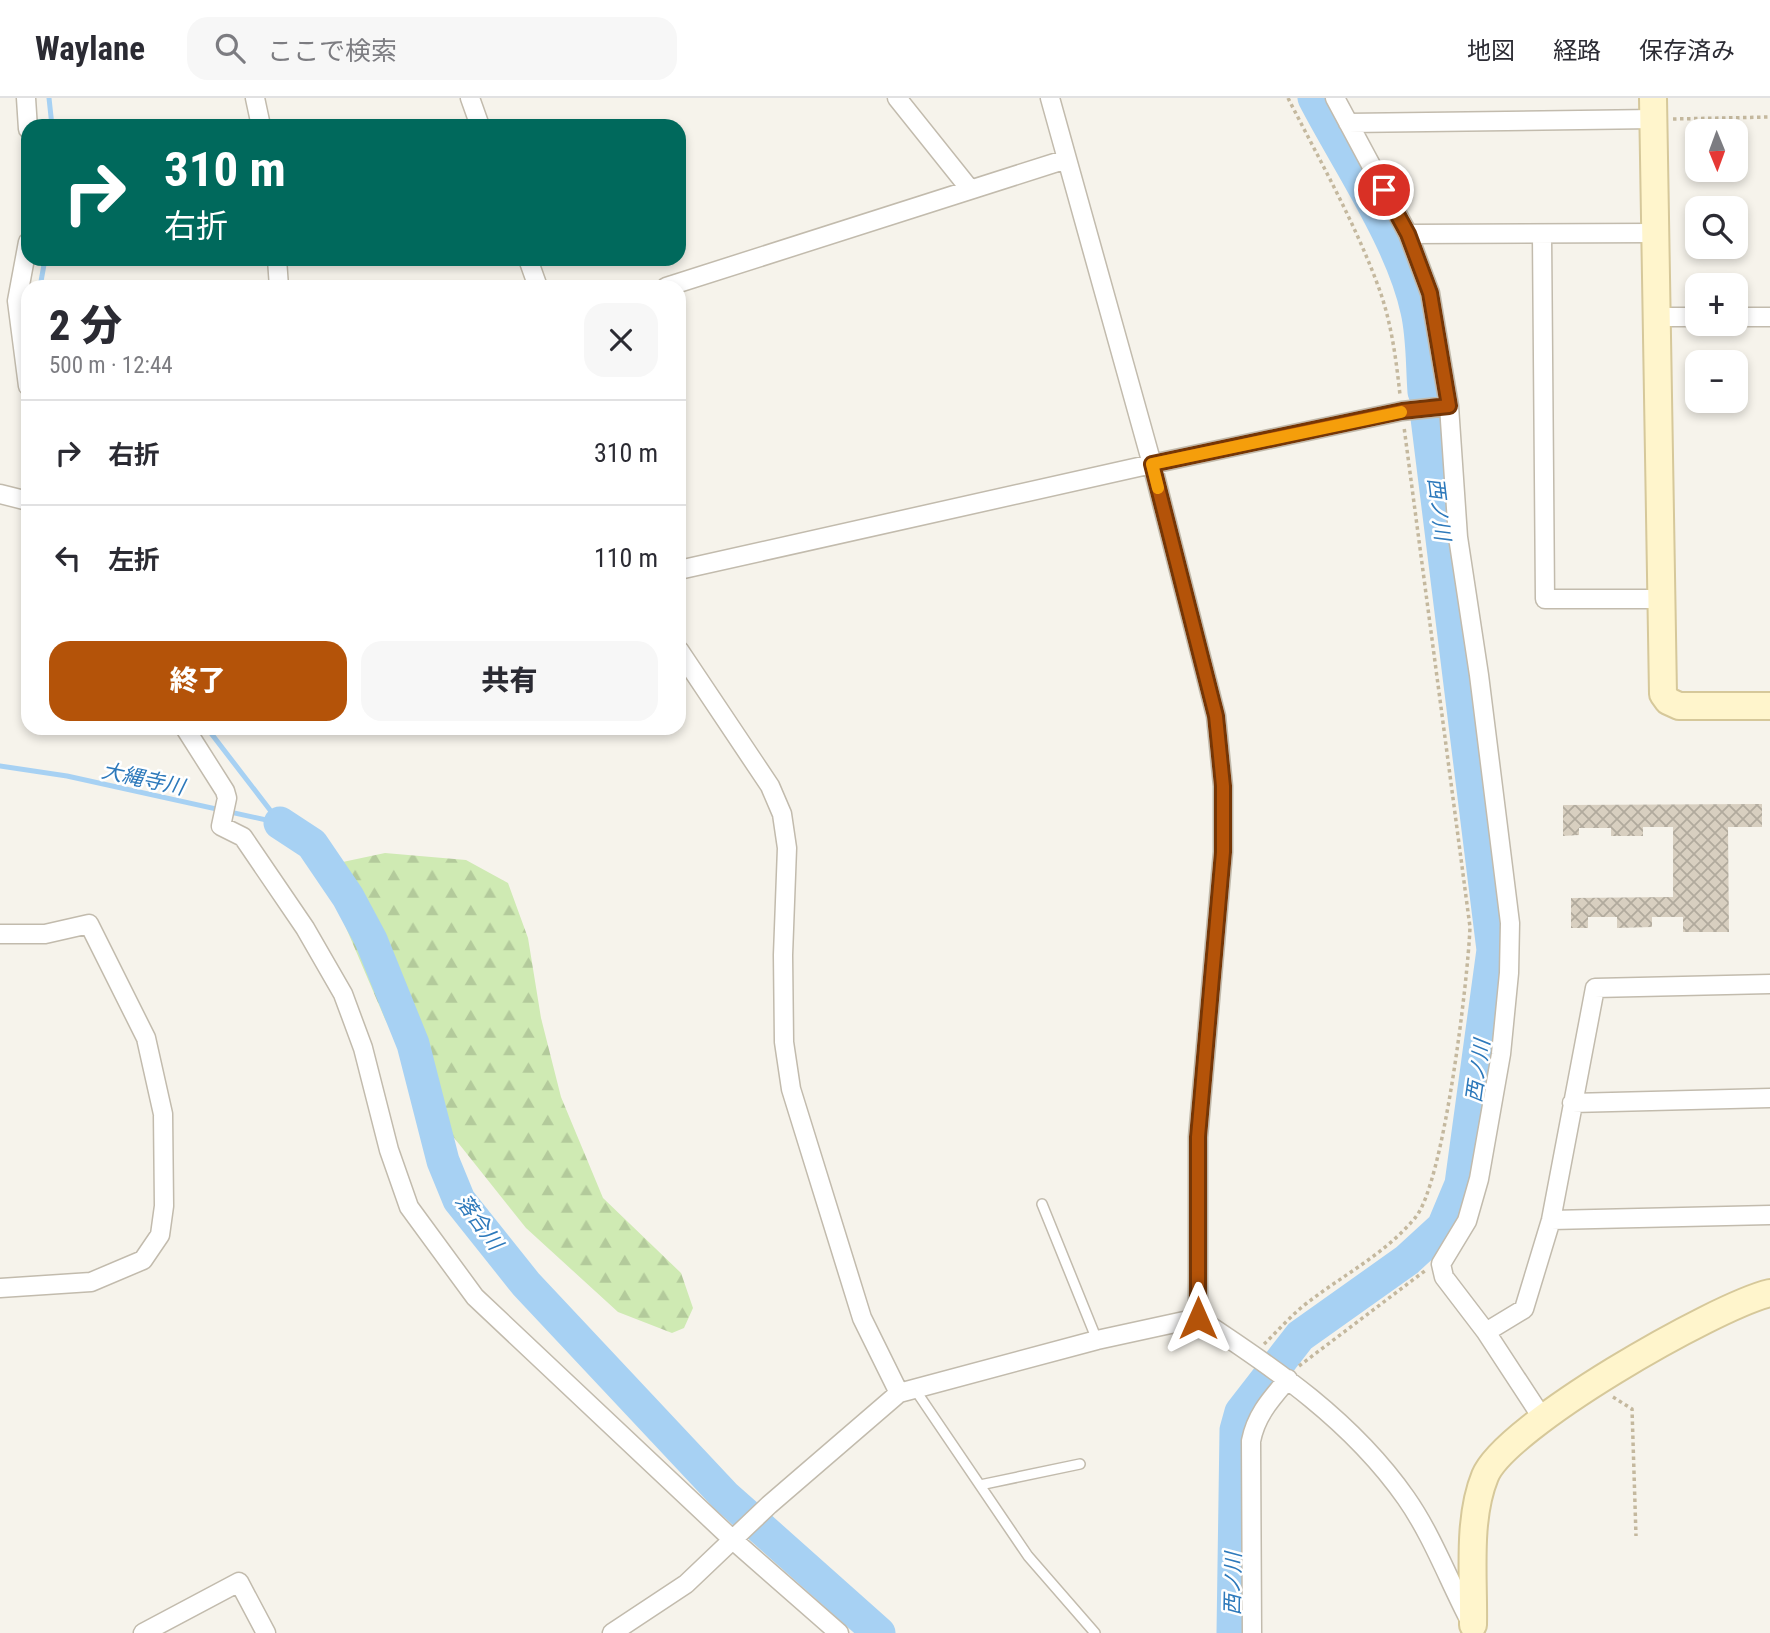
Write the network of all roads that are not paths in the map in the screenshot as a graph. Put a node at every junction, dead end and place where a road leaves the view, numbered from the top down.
1 (26, 98) edge
2 (255, 98) edge
3 (470, 98) edge
4 (897, 98) edge
5 (1050, 98) edge
6 (1335, 98) edge
7 (1653, 109) edge
8 (27, 119) edge
9 (260, 119) edge
10 (478, 119) edge
11 (1348, 123) junction
12 (1067, 159) junction
13 (970, 188) junction
14 (1655, 233) junction
15 (1408, 234) junction
16 (1542, 235) junction
17 (24, 266) edge
18 (686, 280) edge
19 (1659, 317) junction
20 (1685, 317) edge
21 (1748, 317) edge
22 (1770, 317) edge
23 (21, 332) edge
24 (1449, 406) junction
25 (1152, 464) junction
26 (0, 494) edge
27 (21, 499) edge
28 (686, 568) edge
29 (1660, 600) junction
30 (686, 660) edge
31 (1770, 706) edge
32 (189, 735) edge
33 (0, 934) edge
34 (1770, 984) edge
35 (1770, 1098) edge
36 (1572, 1103) junction
37 (1042, 1204) dead end
38 (1770, 1215) edge
39 (1551, 1220) junction
40 (0, 1288) edge
41 (1770, 1293) edge
42 (1198, 1318) junction
43 (1486, 1332) junction
44 (1097, 1340) junction
45 (1283, 1376) junction
46 (907, 1391) junction
47 (1543, 1419) junction
48 (1080, 1464) dead end
49 (980, 1485) junction
50 (735, 1538) junction
51 (1475, 1629) edge
52 (143, 1633) edge
53 (266, 1633) edge
54 (612, 1633) edge
55 (839, 1633) edge
56 (1095, 1633) edge
57 (1252, 1633) edge

1 - 8 street
2 - 9 street
3 - 10 street
4 - 13 street
5 - 12 street
6 - 11 street
7 - 11 street
7 - 14 street
11 - 15 street
12 - 13 street
12 - 25 street
13 - 18 street
14 - 16 street
14 - 19 street
15 - 16 street
15 - 24 street
16 - 29 street
17 - 23 street
19 - 20 street
19 - 29 street
21 - 22 street
24 - 25 street
24 - 43 street
25 - 28 street
25 - 42 street
26 - 27 street
29 - 31 street
30 - 46 street
32 - 50 street
33 - 40 street
34 - 36 street
35 - 36 street
36 - 39 street
37 - 44 lane
38 - 39 street
39 - 43 street
41 - 47 street
42 - 44 street
42 - 45 street
43 - 47 street
44 - 46 street
45 - 51 street
45 - 57 street
46 - 49 lane
46 - 50 street
47 - 51 street
48 - 49 lane
49 - 56 lane
50 - 54 street
50 - 55 street
52 - 53 street

